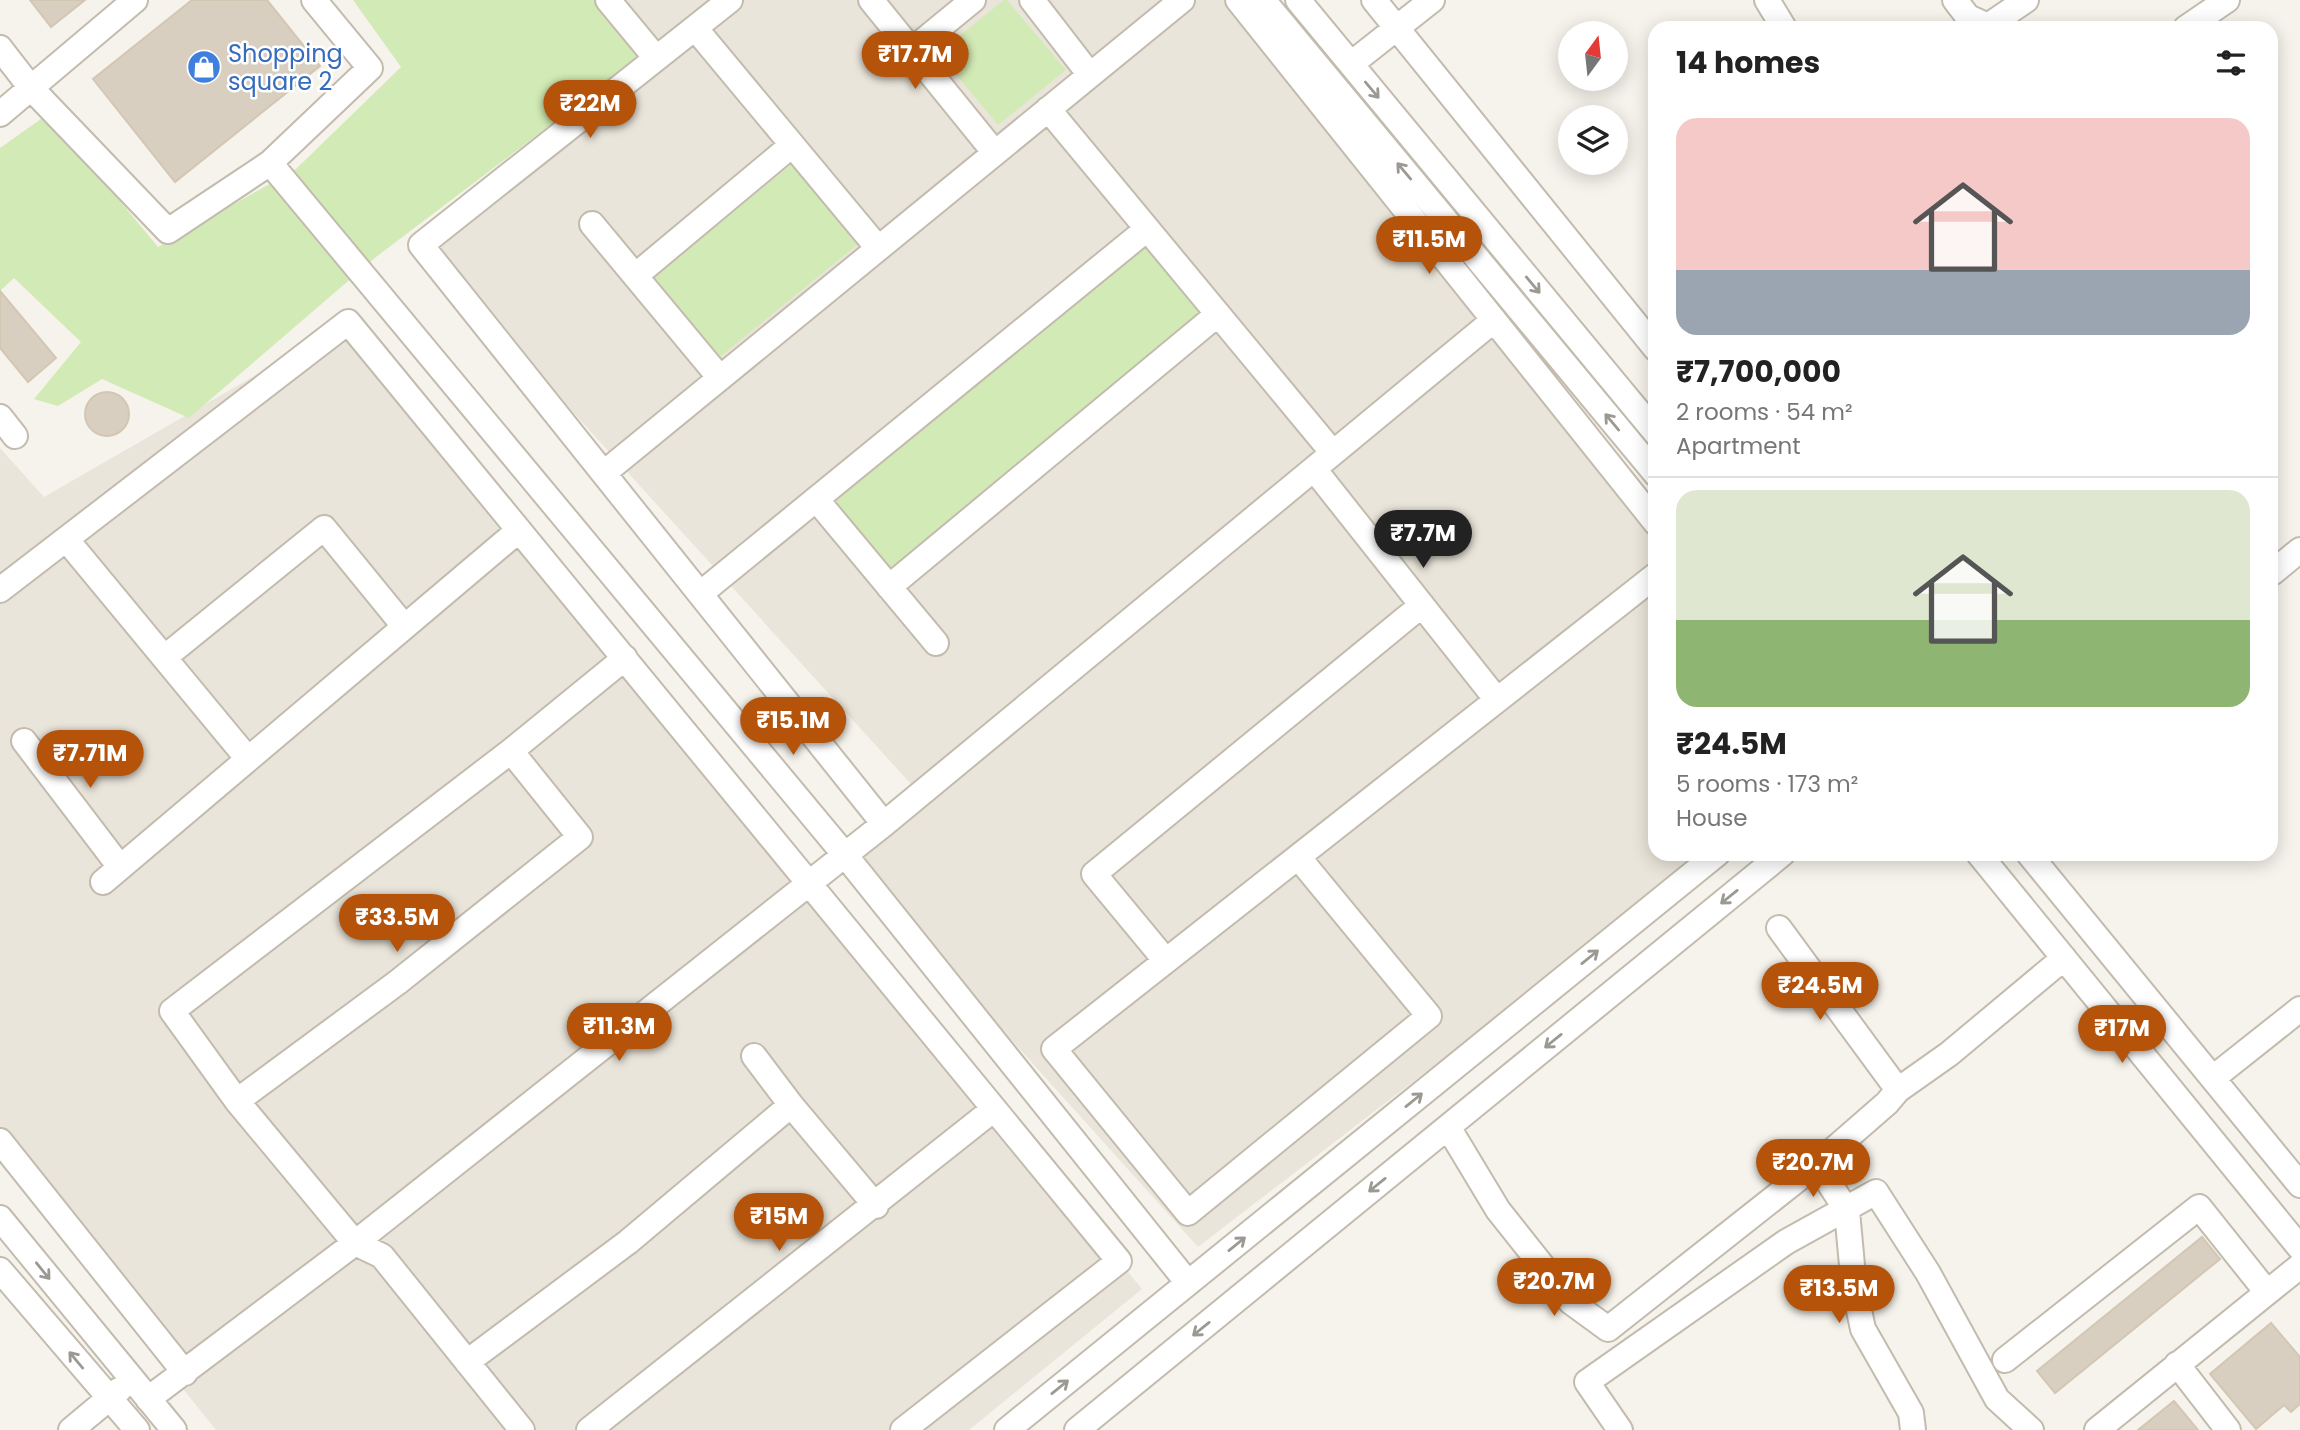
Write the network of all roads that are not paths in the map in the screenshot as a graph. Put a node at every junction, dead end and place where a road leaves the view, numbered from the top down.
1 (135, 0) edge
2 (314, 0) edge
3 (608, 0) edge
4 (730, 0) edge
5 (871, 0) edge
6 (973, 0) edge
7 (1032, 0) edge
8 (1182, 0) edge
9 (1238, 0) edge
10 (1263, 0) edge
11 (1298, 0) edge
12 (1374, 0) edge
13 (1432, 0) edge
14 (1768, 0) edge
15 (1955, 0) edge
16 (2026, 0) edge
17 (2227, 0) edge
18 (1780, 21) edge
19 (1976, 21) edge
20 (1996, 21) edge
21 (2196, 21) edge
22 (695, 27) junction
23 (1397, 29) junction
24 (0, 48) edge
25 (912, 50) junction
26 (656, 58) junction
27 (1351, 64) junction
28 (1090, 75) junction
29 (31, 88) junction
30 (1048, 109) junction
31 (0, 114) edge
32 (792, 145) junction
33 (995, 153) junction
34 (270, 163) junction
35 (592, 224) dead end
36 (1147, 229) junction
37 (878, 248) junction
38 (635, 276) junction
39 (1218, 314) junction
40 (1494, 320) junction
41 (1648, 339) edge
42 (719, 378) junction
43 (1648, 408) edge
44 (1333, 453) junction
45 (1648, 464) edge
46 (1314, 469) junction
47 (604, 473) junction
48 (816, 499) junction
49 (1648, 513) edge
50 (519, 530) junction
51 (66, 539) junction
52 (2300, 550) edge
53 (2278, 568) edge
54 (1648, 581) edge
55 (889, 587) junction
56 (0, 590) edge
57 (700, 594) junction
58 (1422, 606) junction
59 (404, 626) junction
60 (936, 643) dead end
61 (165, 657) junction
62 (625, 658) junction
63 (1497, 699) junction
64 (24, 741) dead end
65 (511, 751) junction
66 (248, 760) junction
67 (884, 824) junction
68 (845, 855) junction
69 (1298, 857) junction
70 (1708, 861) edge
71 (1773, 861) edge
72 (1985, 861) edge
73 (2035, 861) edge
74 (809, 883) junction
75 (1779, 928) dead end
76 (2064, 958) junction
77 (1166, 961) junction
78 (2300, 1009) edge
79 (754, 1056) dead end
80 (2213, 1078) junction
81 (1898, 1090) junction
82 (237, 1101) junction
83 (790, 1105) junction
84 (994, 1109) junction
85 (1448, 1127) junction
86 (0, 1141) edge
87 (1816, 1164) junction
88 (2300, 1185) edge
89 (876, 1206) junction
90 (1847, 1211) junction
91 (0, 1218) edge
92 (355, 1242) junction
93 (2300, 1248) edge
94 (2300, 1266) edge
95 (0, 1270) edge
96 (1188, 1283) junction
97 (2266, 1291) junction
98 (1608, 1329) junction
99 (2005, 1360) dead end
100 (467, 1362) junction
101 (1616, 1362) junction
102 (2177, 1364) junction
103 (185, 1373) junction
104 (131, 1379) junction
105 (108, 1399) junction
106 (148, 1399) junction
107 (71, 1430) edge
108 (137, 1430) edge
109 (174, 1430) edge
110 (522, 1430) edge
111 (589, 1430) edge
112 (903, 1430) edge
113 (1007, 1430) edge
114 (1077, 1430) edge
115 (1619, 1430) edge
116 (1913, 1430) edge
117 (2031, 1430) edge
118 (2097, 1430) edge
119 (2228, 1430) edge

1 - 29 street
2 - 34 street
3 - 26 street
4 - 22 street
5 - 25 street
6 - 25 street
7 - 28 street
8 - 28 street
9 - 40 street
45 -> 10 street
11 - 27 street
12 - 23 street
13 - 23 street
14 - 18 street
15 - 19 street
16 - 20 street
17 - 21 street
22 - 26 street
22 - 32 street
23 - 27 street
23 - 41 street
24 - 29 street
25 - 33 street
26 - 47 street
27 -> 43 street
28 - 30 street
29 - 31 street
29 - 34 street
30 - 33 street
30 - 36 street
32 - 37 street
32 - 38 street
33 - 37 street
34 - 68 street
35 - 38 street
36 - 39 street
36 - 48 street
37 - 42 street
38 - 42 street
39 - 44 street
39 - 55 street
40 - 44 street
40 - 49 street
42 - 47 street
44 - 46 street
46 - 58 street
46 - 67 street
47 - 57 street
48 - 55 street
48 - 57 street
50 - 51 street
50 - 59 street
50 - 62 street
51 - 56 street
51 - 61 street
52 - 53 street
54 - 63 street
55 - 60 street
57 - 67 street
58 - 63 street
58 - 77 street
59 - 61 street
59 - 66 street
61 - 66 street
62 - 65 street
62 - 74 street
63 - 69 street
64 - 66 street
65 - 82 street
65 - 82 street
67 - 68 street
68 - 74 street
68 - 96 street
69 - 77 street
69 - 77 street
96 -> 70 street
71 -> 85 street
72 - 76 street
73 - 80 street
74 - 84 street
74 - 92 street
75 - 81 street
76 - 81 street
76 - 93 street
78 - 80 street
79 - 83 street
80 - 88 street
81 - 87 street
82 - 92 street
83 - 89 street
83 - 100 street
84 - 89 street
84 - 112 street
85 - 98 street
85 -> 114 street
86 - 103 street
87 - 90 street
87 - 98 street
89 - 111 street
90 - 101 street
90 - 116 street
90 - 117 street
91 -> 104 street
92 - 100 street
92 - 103 street
94 - 97 street
105 -> 95 street
113 -> 96 street
97 - 99 street
97 - 102 street
98 - 101 street
100 - 110 street
101 - 115 street
102 - 118 street
102 - 119 street
103 - 106 street
104 - 105 street
104 - 106 street
105 - 107 street
105 - 108 street
106 - 109 street

